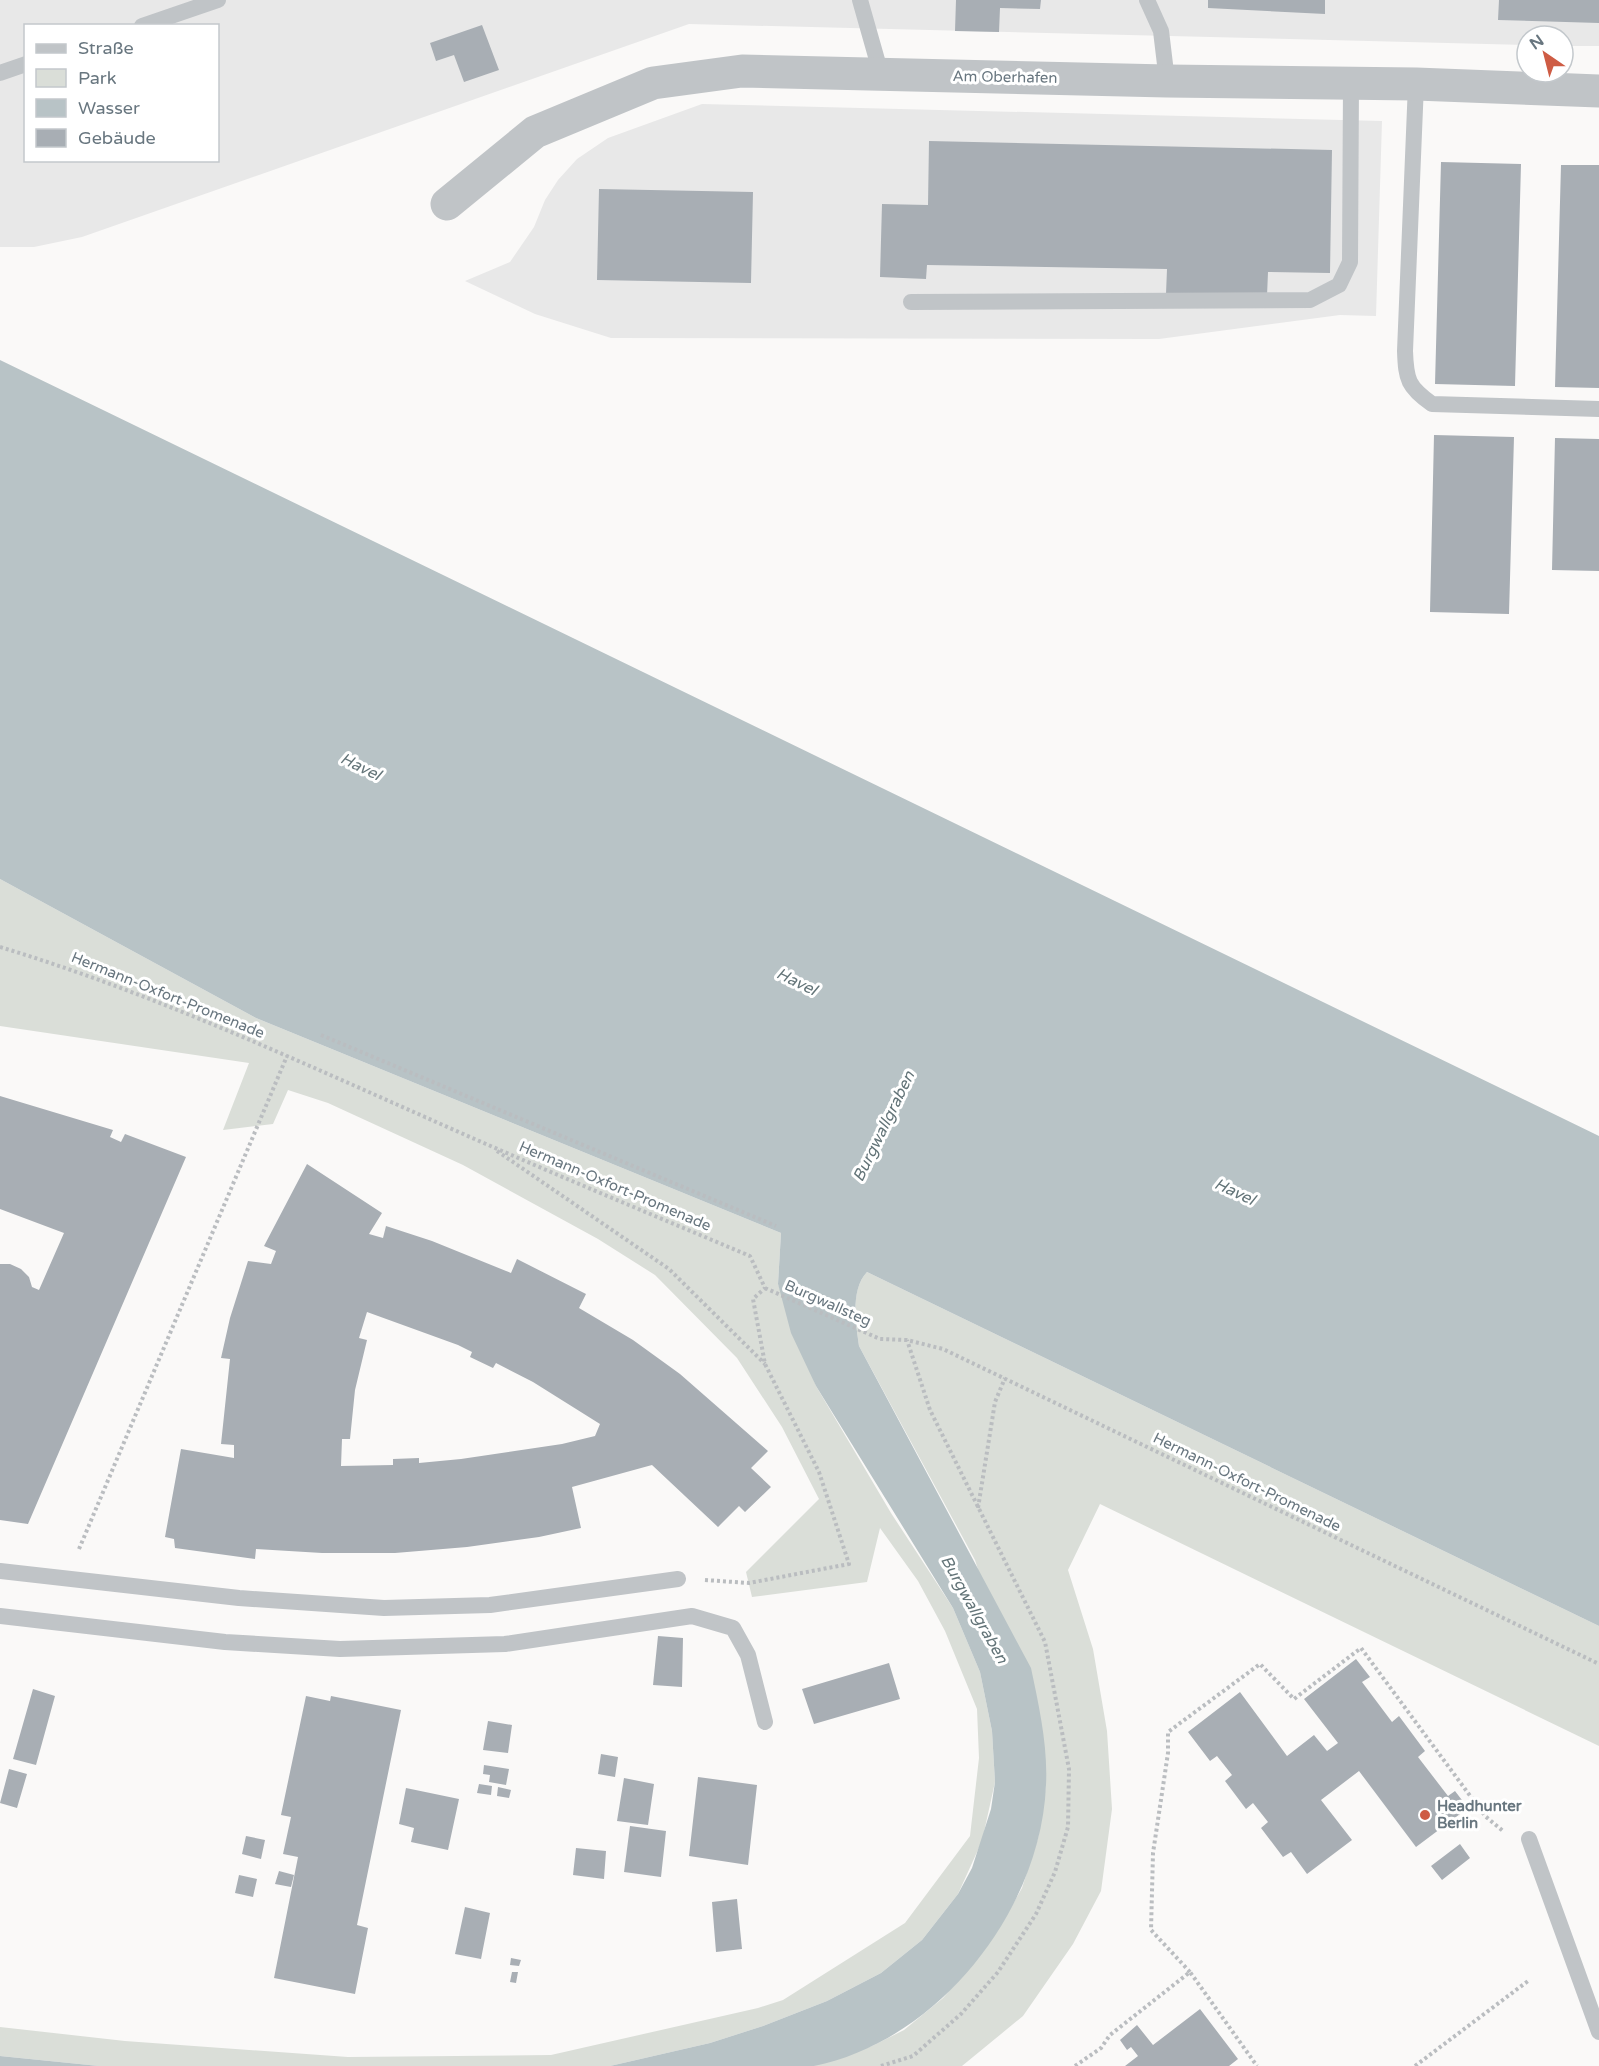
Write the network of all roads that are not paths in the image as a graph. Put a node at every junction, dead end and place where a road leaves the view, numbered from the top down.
1 (218, 0) edge
2 (860, 0) edge
3 (1147, 0) edge
4 (148, 24) edge
5 (24, 65) edge
6 (0, 73) edge
7 (881, 74) junction
8 (1167, 81) junction
9 (1351, 84) junction
10 (1416, 84) junction
11 (1599, 91) edge
12 (447, 204) dead end
13 (911, 302) dead end
14 (1599, 409) edge
15 (0, 1571) edge
16 (678, 1579) road end
17 (0, 1616) edge
18 (765, 1722) dead end
19 (1529, 1839) road end
20 (1599, 2032) edge

1 - 4 lane
2 - 7 lane
3 - 8 lane
5 - 6 lane
7 - 8 street, Am Oberhafen
7 - 12 street, Am Oberhafen
8 - 9 street, Am Oberhafen
9 - 10 street, Am Oberhafen
9 - 13 lane
10 - 11 street, Am Oberhafen
10 - 14 lane
15 - 16 lane
17 - 18 lane
19 - 20 lane

